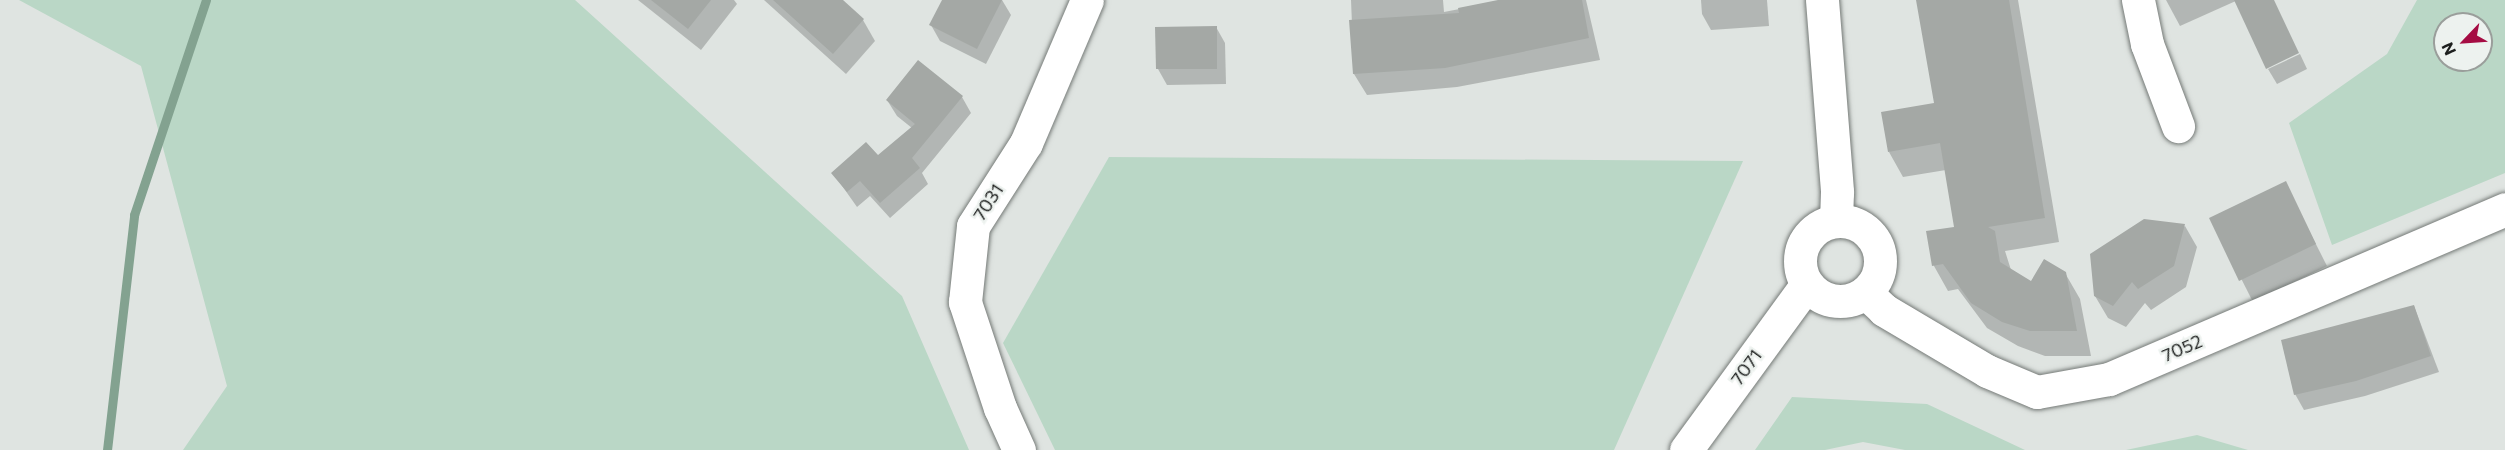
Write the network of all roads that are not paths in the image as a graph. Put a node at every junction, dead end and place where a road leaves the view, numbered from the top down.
1 (1087, 0) edge
2 (1822, 0) edge
3 (2138, 0) edge
4 (2178, 126) dead end
5 (2505, 209) edge
6 (1836, 221) junction
7 (1807, 284) junction
8 (1866, 293) junction
9 (1019, 450) edge
10 (1686, 450) edge

1 - 9 street, 7031
2 - 6 street
3 - 4 street
5 - 8 street, 7052
6 - 7 street
6 - 8 street
7 - 8 street
7 - 10 street, 7071

